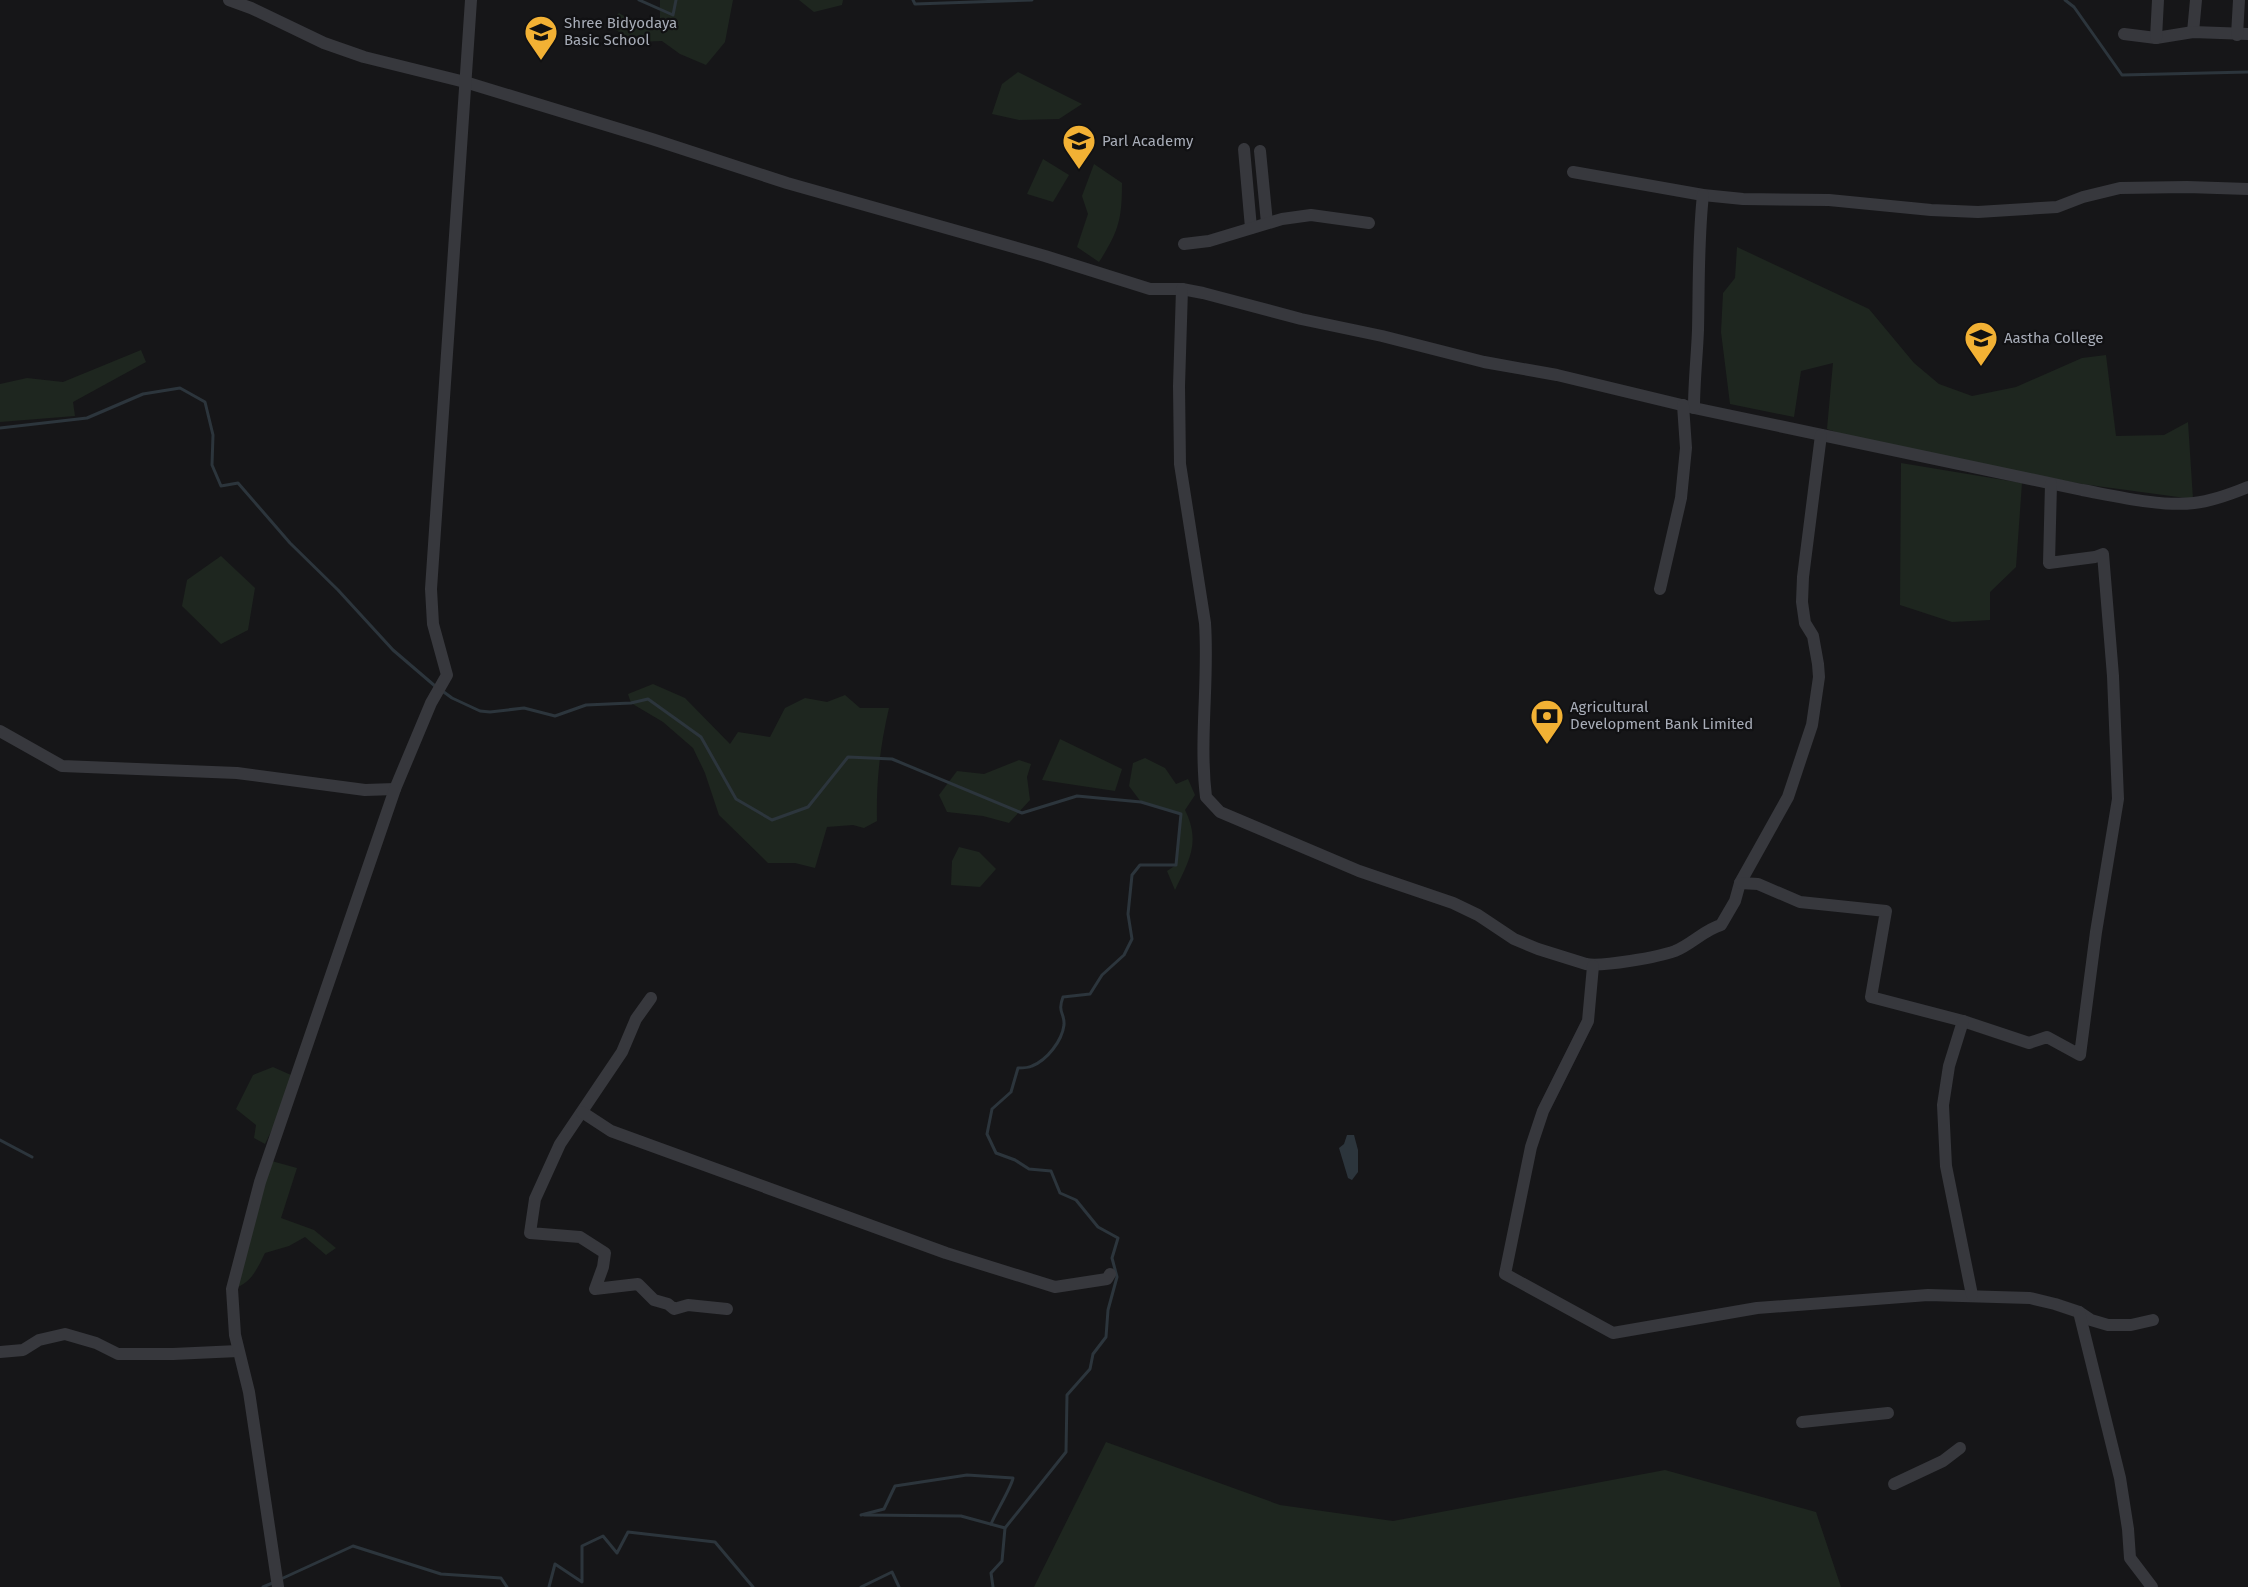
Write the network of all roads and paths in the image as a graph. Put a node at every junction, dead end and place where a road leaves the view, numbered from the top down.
1 (229, 0) edge
2 (471, 0) edge
3 (2158, 0) edge
4 (2196, 0) edge
5 (2239, 0) edge
6 (2193, 32) junction
7 (2124, 34) dead end
8 (2243, 35) edge
9 (2156, 38) junction
10 (465, 82) junction
11 (1244, 149) dead end
12 (1260, 151) dead end
13 (1573, 172) dead end
14 (2248, 189) edge
15 (1703, 195) junction
16 (1268, 223) junction
17 (1369, 223) dead end
18 (1251, 228) junction
19 (1184, 244) dead end
20 (1182, 290) junction
21 (1689, 406) junction
22 (1821, 435) junction
23 (2051, 484) junction
24 (2248, 488) edge
25 (1660, 589) dead end
26 (0, 731) edge
27 (394, 789) junction
28 (1740, 883) junction
29 (1593, 966) junction
30 (651, 998) dead end
31 (1963, 1021) junction
32 (582, 1112) junction
33 (1110, 1274) dead end
34 (1972, 1295) junction
35 (727, 1309) dead end
36 (2079, 1312) junction
37 (2153, 1320) dead end
38 (238, 1351) junction
39 (0, 1352) edge
40 (1888, 1413) dead end
41 (1802, 1422) dead end
42 (1960, 1448) dead end
43 (1894, 1484) dead end
44 (277, 1582) edge
45 (2152, 1587) edge

1 - 10 street
2 - 10 street
3 - 9 street
4 - 6 street
5 - 8 street
6 - 8 street
6 - 9 street
7 - 9 street
10 - 20 street
10 - 27 street
11 - 18 street
12 - 16 street
13 - 15 street
14 - 15 street
15 - 21 street
16 - 17 street
16 - 18 street
18 - 19 street
20 - 21 street
20 - 29 street
21 - 22 street
21 - 25 street
22 - 23 street
22 - 28 street
23 - 24 street
23 - 31 street
26 - 27 street
27 - 38 street
28 - 29 street
28 - 31 street
29 - 34 street
30 - 32 street
31 - 34 street
32 - 33 street
32 - 35 street
34 - 36 street
36 - 37 street
36 - 45 street
38 - 39 street
38 - 44 street
40 - 41 street
42 - 43 street

